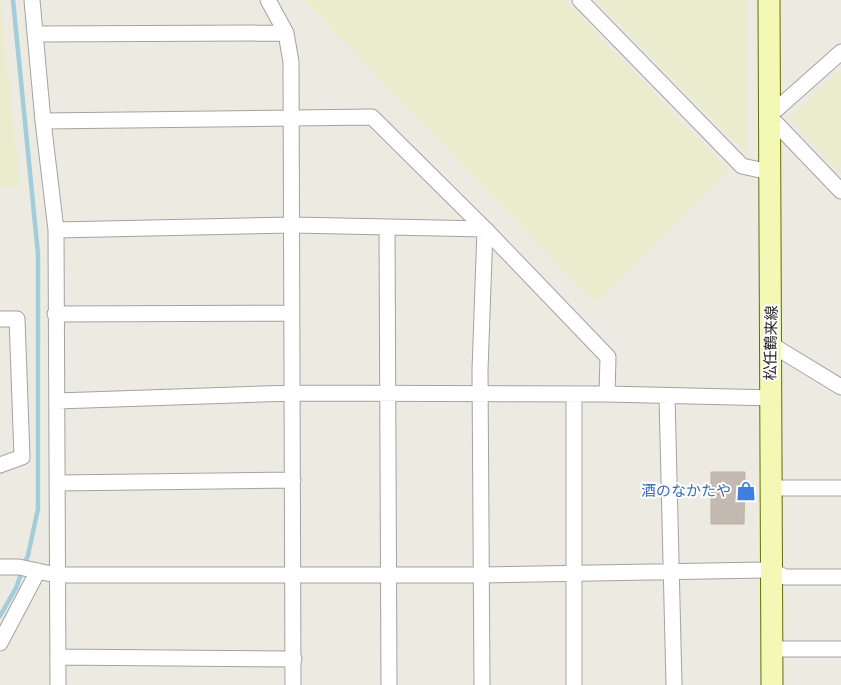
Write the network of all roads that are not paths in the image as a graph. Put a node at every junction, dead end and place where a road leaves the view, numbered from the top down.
1 (32, 0) edge
2 (268, 0) edge
3 (580, 0) edge
4 (769, 0) edge
5 (286, 33) junction
6 (36, 34) junction
7 (841, 52) edge
8 (769, 116) junction
9 (293, 118) junction
10 (43, 120) junction
11 (769, 172) junction
12 (841, 191) edge
13 (293, 225) junction
14 (387, 227) junction
15 (485, 229) junction
16 (56, 230) junction
17 (292, 313) junction
18 (55, 314) junction
19 (0, 319) edge
20 (772, 345) junction
21 (841, 387) edge
22 (292, 393) junction
23 (388, 394) junction
24 (480, 394) junction
25 (574, 394) junction
26 (607, 394) junction
27 (667, 396) junction
28 (770, 398) junction
29 (57, 401) junction
30 (0, 465) edge
31 (293, 480) junction
32 (58, 483) junction
33 (771, 488) junction
34 (841, 488) edge
35 (0, 567) edge
36 (28, 569) junction
37 (771, 570) junction
38 (670, 573) junction
39 (573, 574) junction
40 (56, 575) junction
41 (482, 575) junction
42 (294, 576) junction
43 (388, 576) junction
44 (841, 577) edge
45 (0, 643) edge
46 (772, 649) junction
47 (841, 649) edge
48 (58, 657) junction
49 (294, 659) junction
50 (58, 685) edge
51 (293, 685) edge
52 (389, 685) edge
53 (482, 685) edge
54 (574, 685) edge
55 (674, 685) edge
56 (772, 685) edge

1 - 6 street
2 - 5 street
3 - 11 street
4 - 8 main road, 松任鶴来線
5 - 6 street
5 - 9 street
6 - 10 street
7 - 8 street
8 - 11 main road, 松任鶴来線
8 - 12 street
9 - 10 street
9 - 13 street
9 - 15 street
10 - 16 street
11 - 20 main road, 松任鶴来線
13 - 14 street
13 - 16 street
13 - 17 street
14 - 15 street
14 - 23 street
15 - 24 street
15 - 26 street
16 - 18 street
17 - 18 street
17 - 22 street
18 - 29 street
19 - 30 street
20 - 21 street
20 - 28 main road, 松任鶴来線
22 - 23 street
22 - 29 street
22 - 31 street
23 - 24 street
23 - 43 street
24 - 25 street
24 - 41 street
25 - 26 street
25 - 39 street
26 - 27 street
27 - 28 street
27 - 38 street
28 - 33 main road, 松任鶴来線
29 - 32 street
31 - 32 street
31 - 42 street
32 - 40 street
33 - 34 street
33 - 37 main road, 松任鶴来線
35 - 36 street
36 - 40 street
36 - 45 street
37 - 38 street
37 - 44 street
37 - 46 main road, 松任鶴来線
38 - 39 street
38 - 55 street
39 - 41 street
39 - 54 street
40 - 42 street
40 - 48 street
41 - 43 street
41 - 53 street
42 - 43 street
42 - 49 street
43 - 52 street
46 - 47 street
46 - 56 main road, 松任鶴来線
48 - 49 street
48 - 50 street
49 - 51 street

